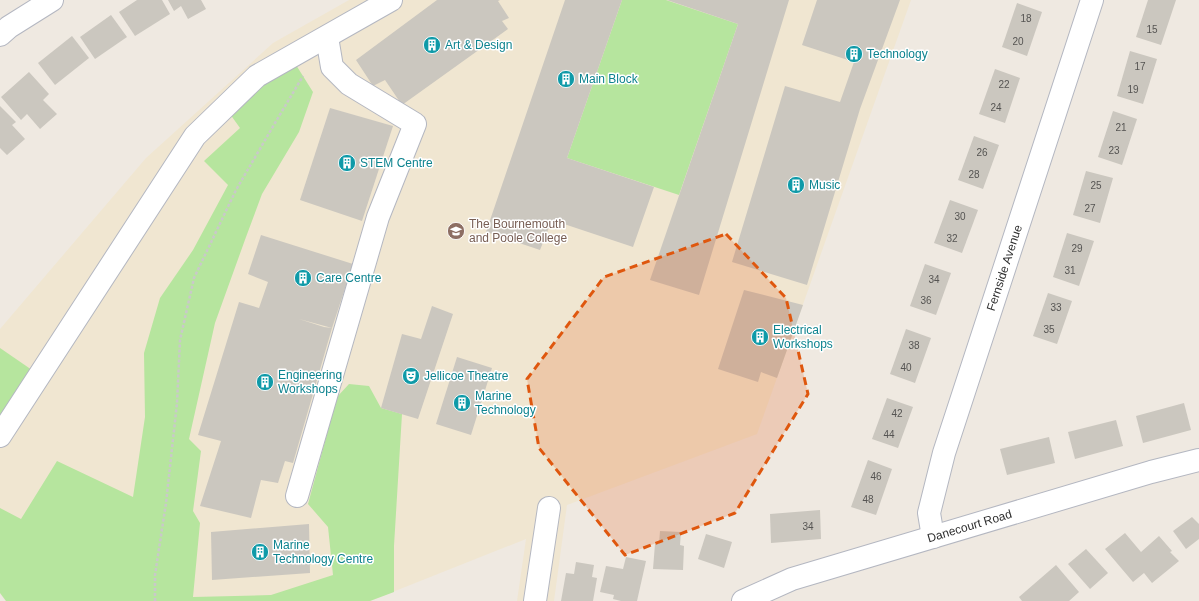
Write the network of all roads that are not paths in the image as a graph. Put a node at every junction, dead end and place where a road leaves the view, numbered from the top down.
1 (52, 0) edge
2 (391, 0) edge
3 (1092, 0) edge
4 (0, 35) edge
5 (327, 37) junction
6 (0, 436) edge
7 (1199, 460) edge
8 (297, 496) dead end
9 (549, 508) dead end
10 (933, 537) junction
11 (535, 601) edge
12 (743, 601) edge

1 - 4 street
2 - 5 street
3 - 10 street, Fernside Avenue
5 - 6 street
5 - 8 street
7 - 10 street, Danecourt Road
9 - 11 street
10 - 12 street, Danecourt Road

